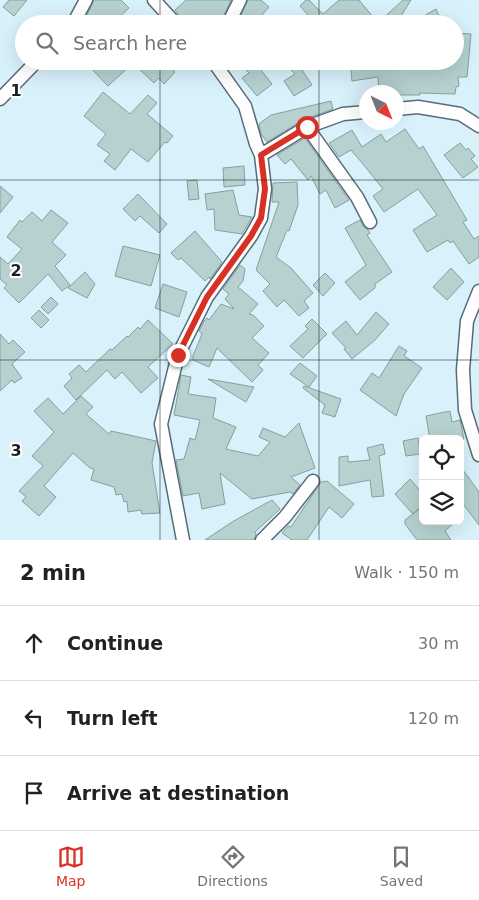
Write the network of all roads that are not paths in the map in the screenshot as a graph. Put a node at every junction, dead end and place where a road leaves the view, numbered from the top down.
1 (86, 0) edge
2 (154, 0) edge
3 (240, 0) edge
4 (78, 15) edge
5 (168, 15) edge
6 (232, 15) edge
7 (28, 70) edge
8 (219, 70) edge
9 (0, 99) edge
10 (404, 108) edge
11 (359, 113) edge
12 (479, 126) edge
13 (307, 127) junction
14 (261, 155) junction
15 (370, 222) dead end
16 (479, 291) edge
17 (479, 455) edge
18 (313, 481) dead end
19 (183, 540) edge
20 (262, 540) edge

1 - 4 street
2 - 5 street
3 - 6 street
7 - 9 street
8 - 14 street
10 - 12 street
11 - 13 street
13 - 14 street
13 - 15 street
14 - 19 street
16 - 17 street
18 - 20 street

